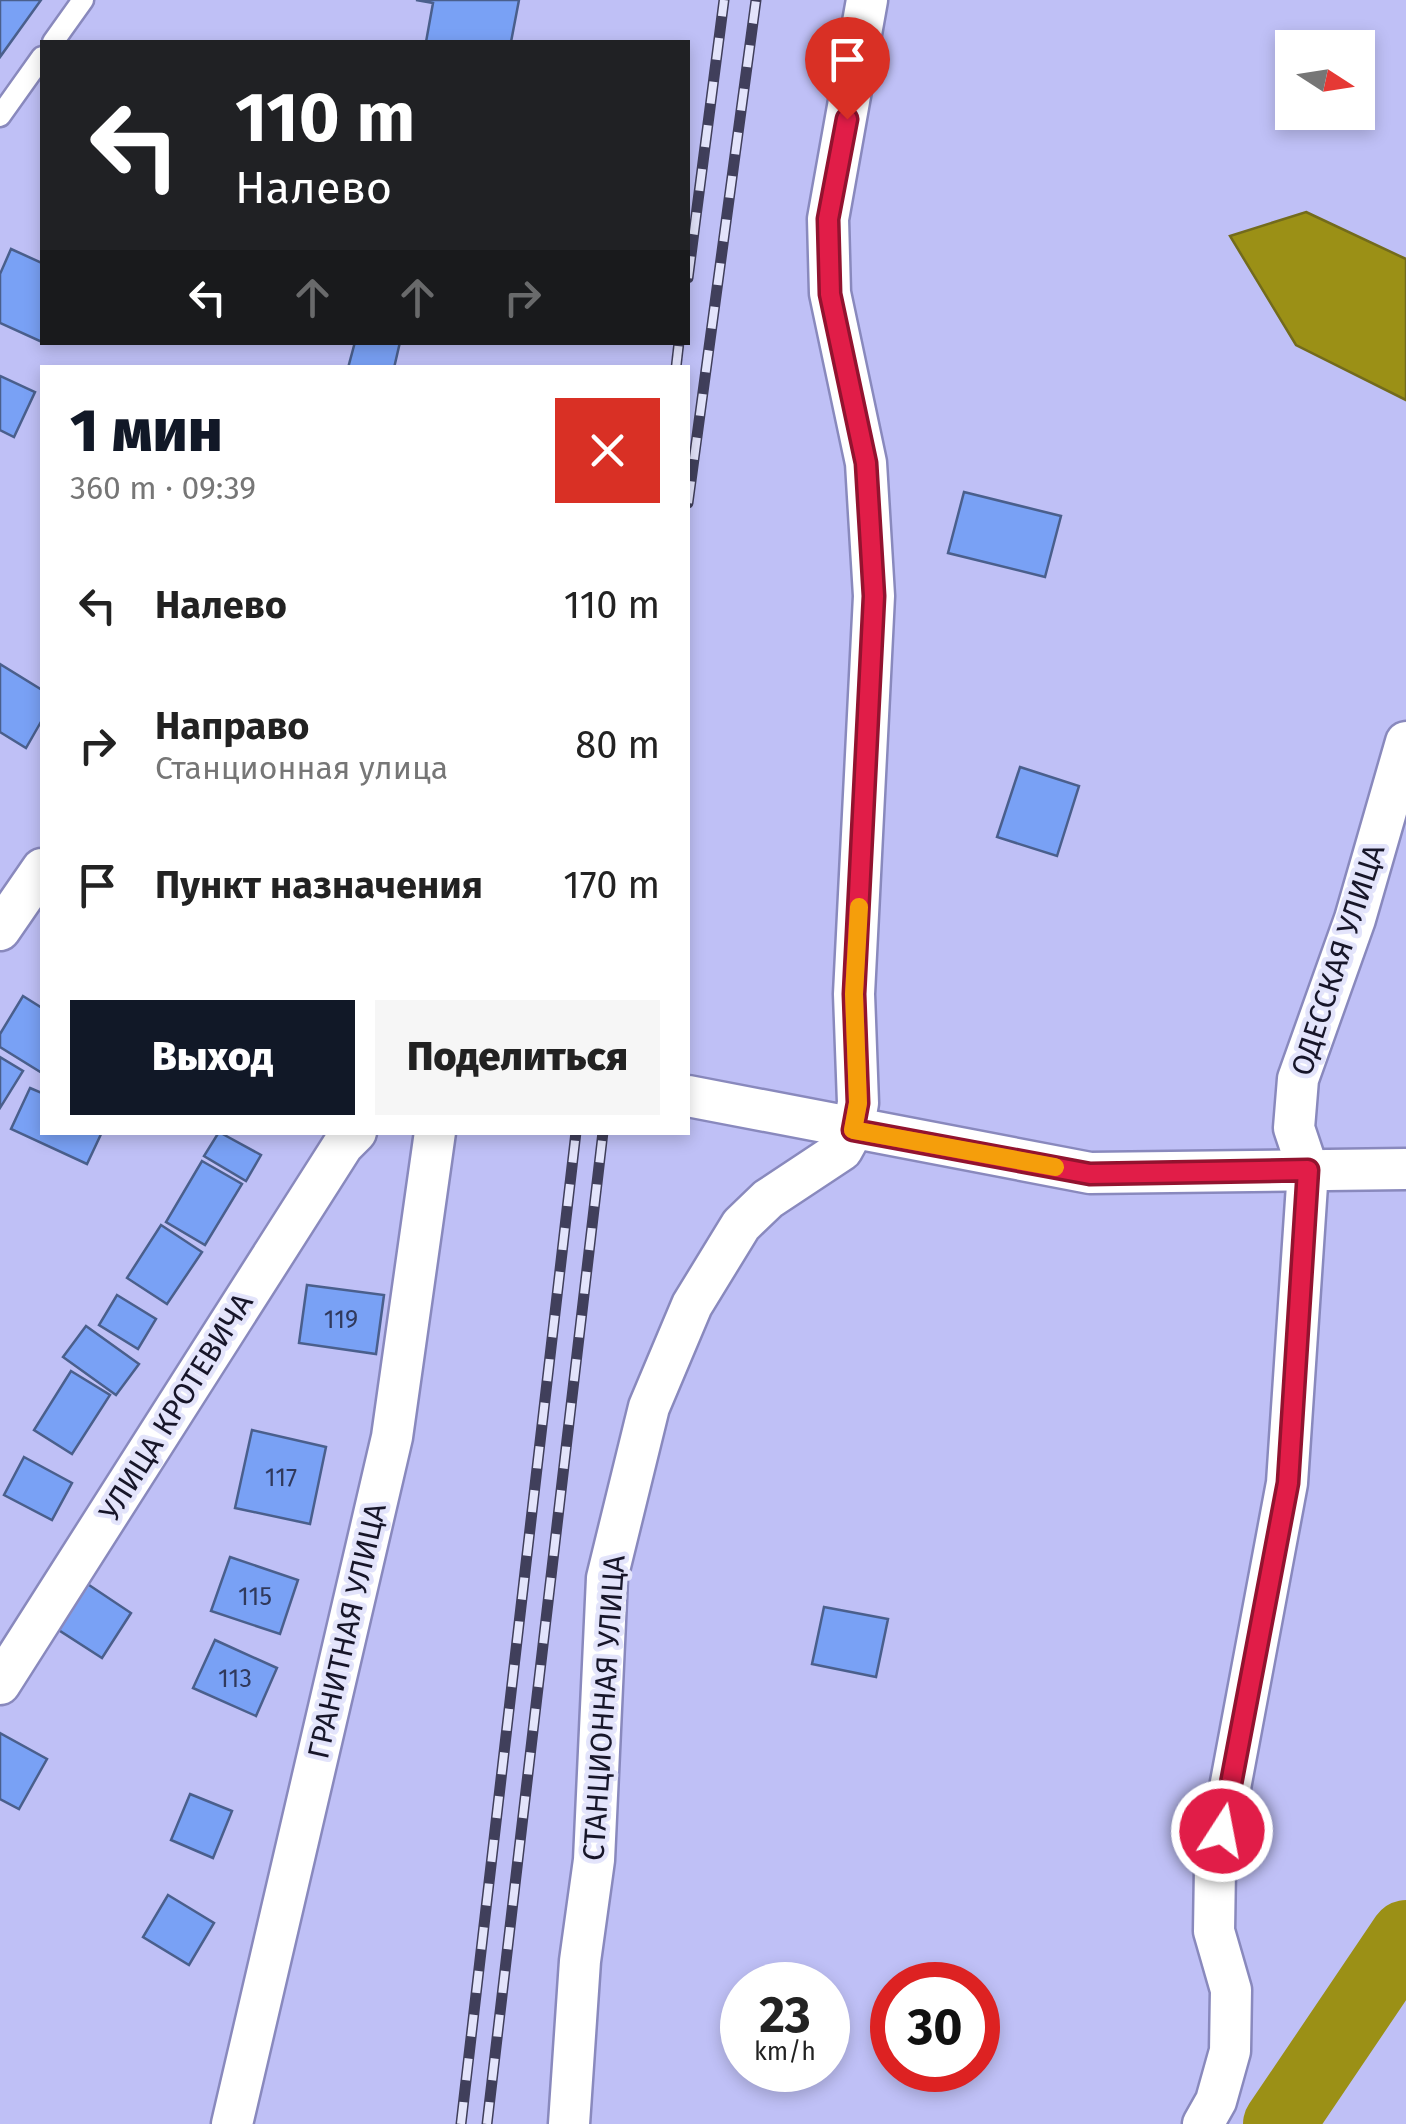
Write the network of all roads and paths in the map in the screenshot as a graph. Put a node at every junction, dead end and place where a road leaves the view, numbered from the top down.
1 (83, 0) edge
2 (868, 0) edge
3 (54, 40) edge
4 (40, 60) edge
5 (0, 116) edge
6 (1406, 742) edge
7 (40, 872) edge
8 (0, 930) edge
9 (690, 1096) edge
10 (853, 1130) junction
11 (353, 1135) edge
12 (435, 1135) edge
13 (1406, 1168) edge
14 (1308, 1170) junction
15 (0, 1684) edge
16 (232, 2124) edge
17 (569, 2124) edge
18 (1203, 2124) edge

1 - 3 lane
2 - 10 street
4 - 5 lane
6 - 14 street, ОДЕССКАЯ УЛИЦА
7 - 8 street
9 - 10 street
10 - 14 street
10 - 17 street, СТАНЦИОННАЯ УЛИЦА
11 - 15 street, УЛИЦА КРОТЕВИЧА
12 - 16 street, ГРАНИТНАЯ УЛИЦА
13 - 14 street
14 - 18 street, ОДЕССКАЯ УЛИЦА

